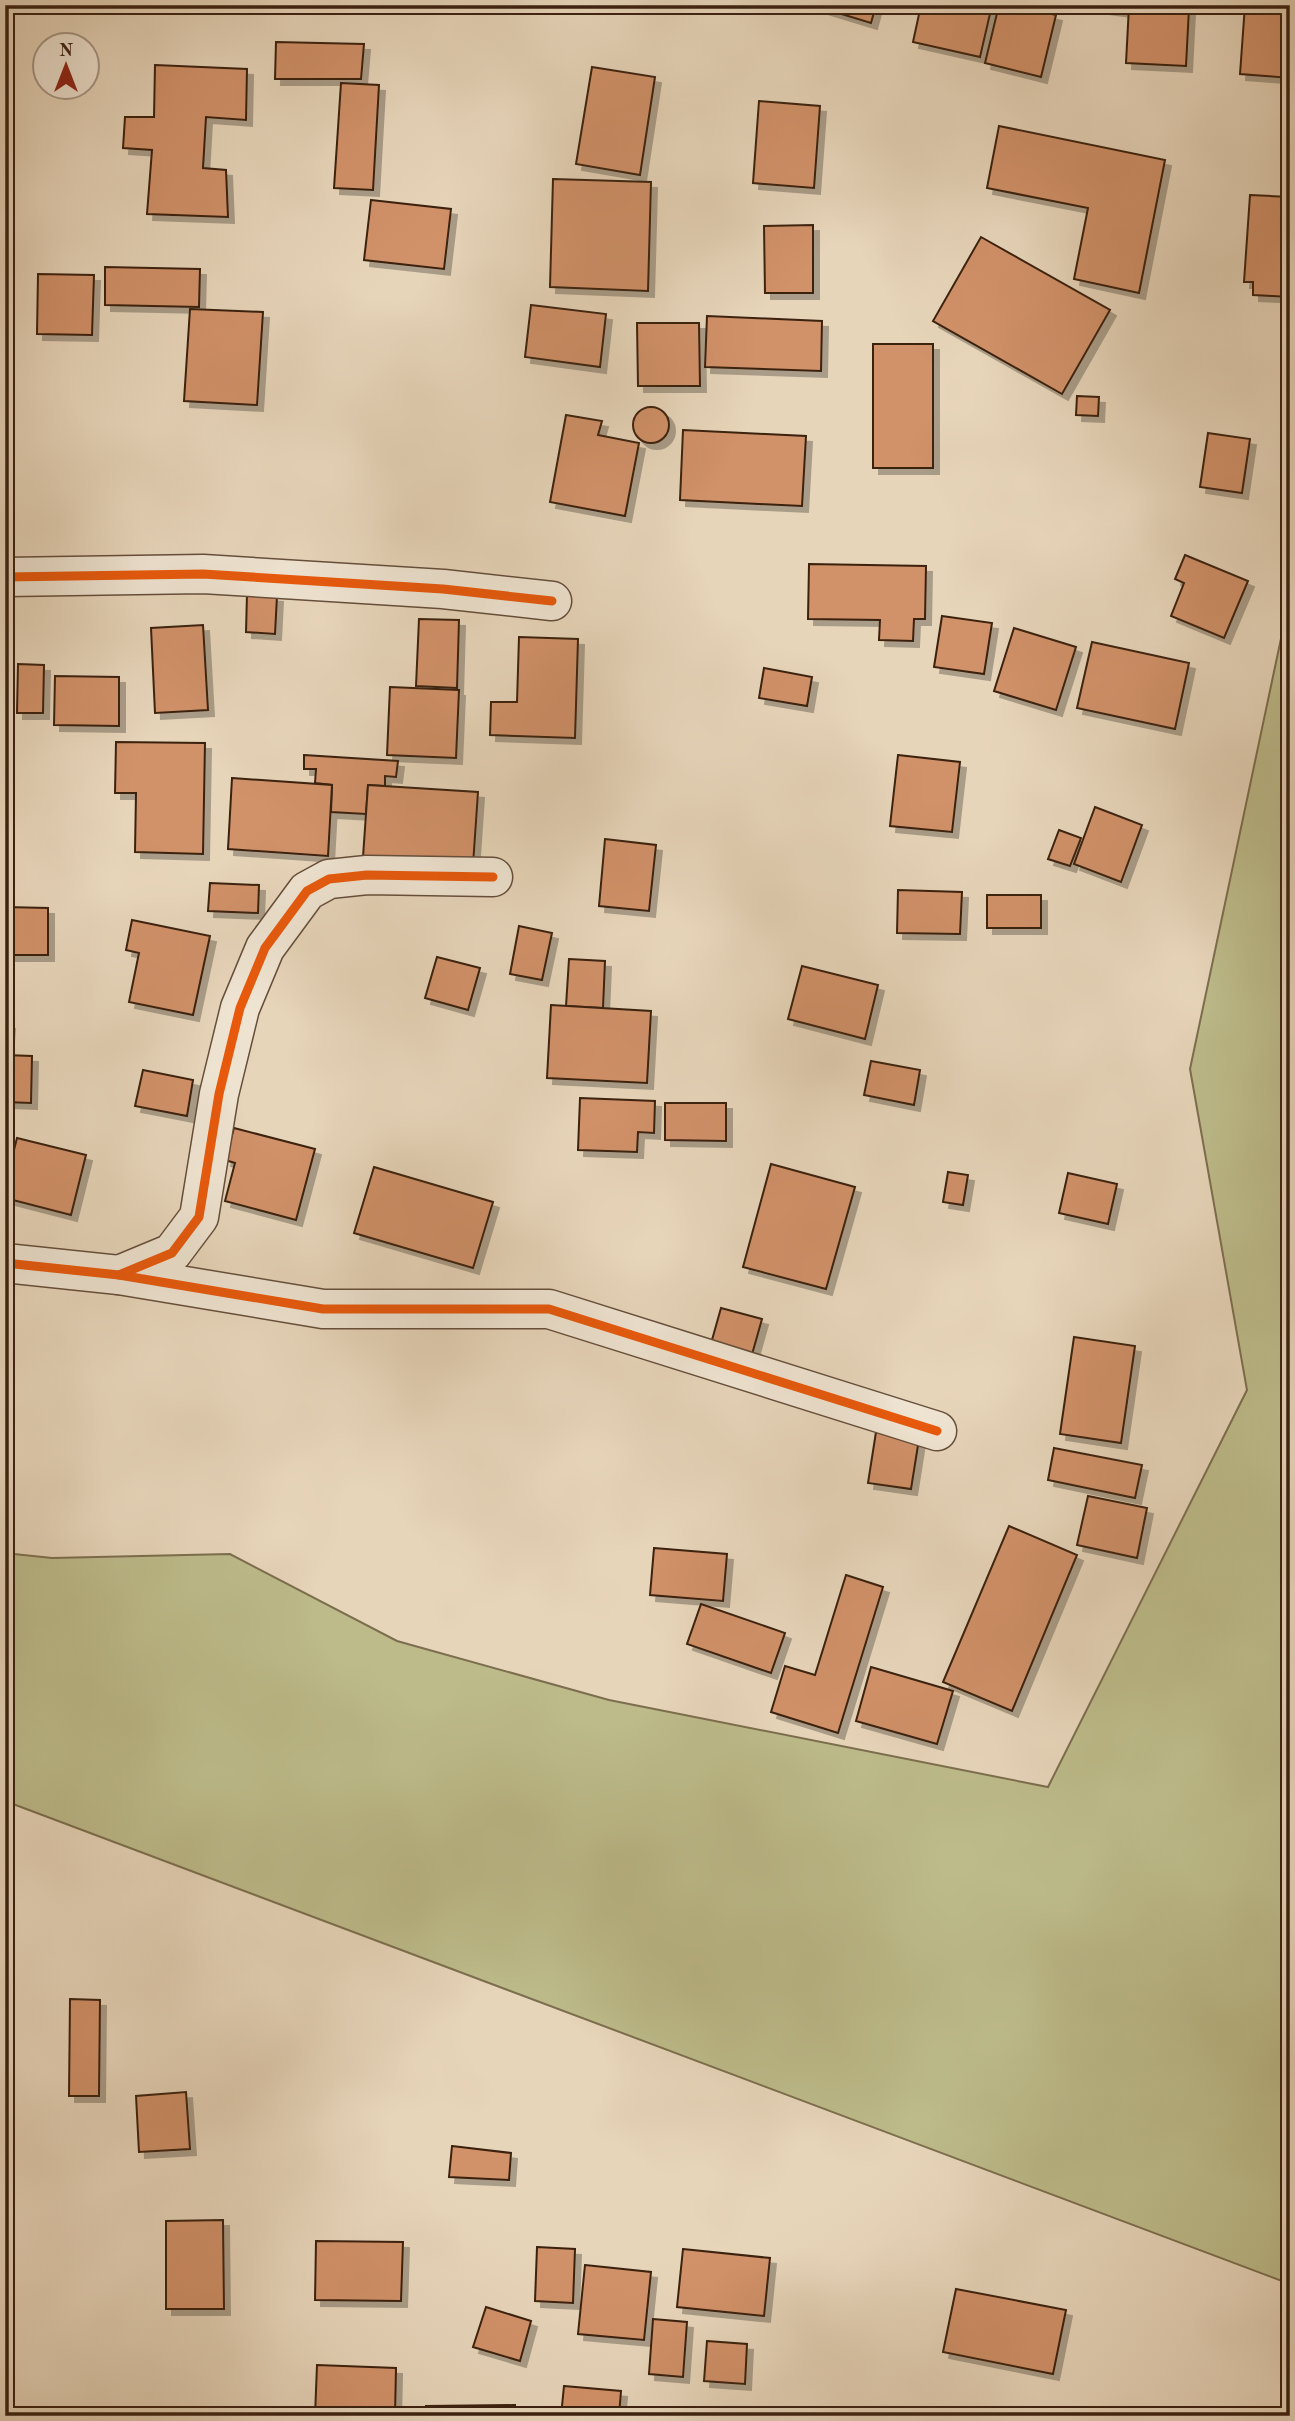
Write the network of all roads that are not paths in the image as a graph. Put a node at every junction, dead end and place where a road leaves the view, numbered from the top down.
1 (5, 577) edge
2 (552, 601) dead end
3 (494, 877) dead end
4 (5, 1263) edge
5 (119, 1275) junction
6 (937, 1432) dead end

1 - 2 street
3 - 5 street
4 - 5 street
5 - 6 street

